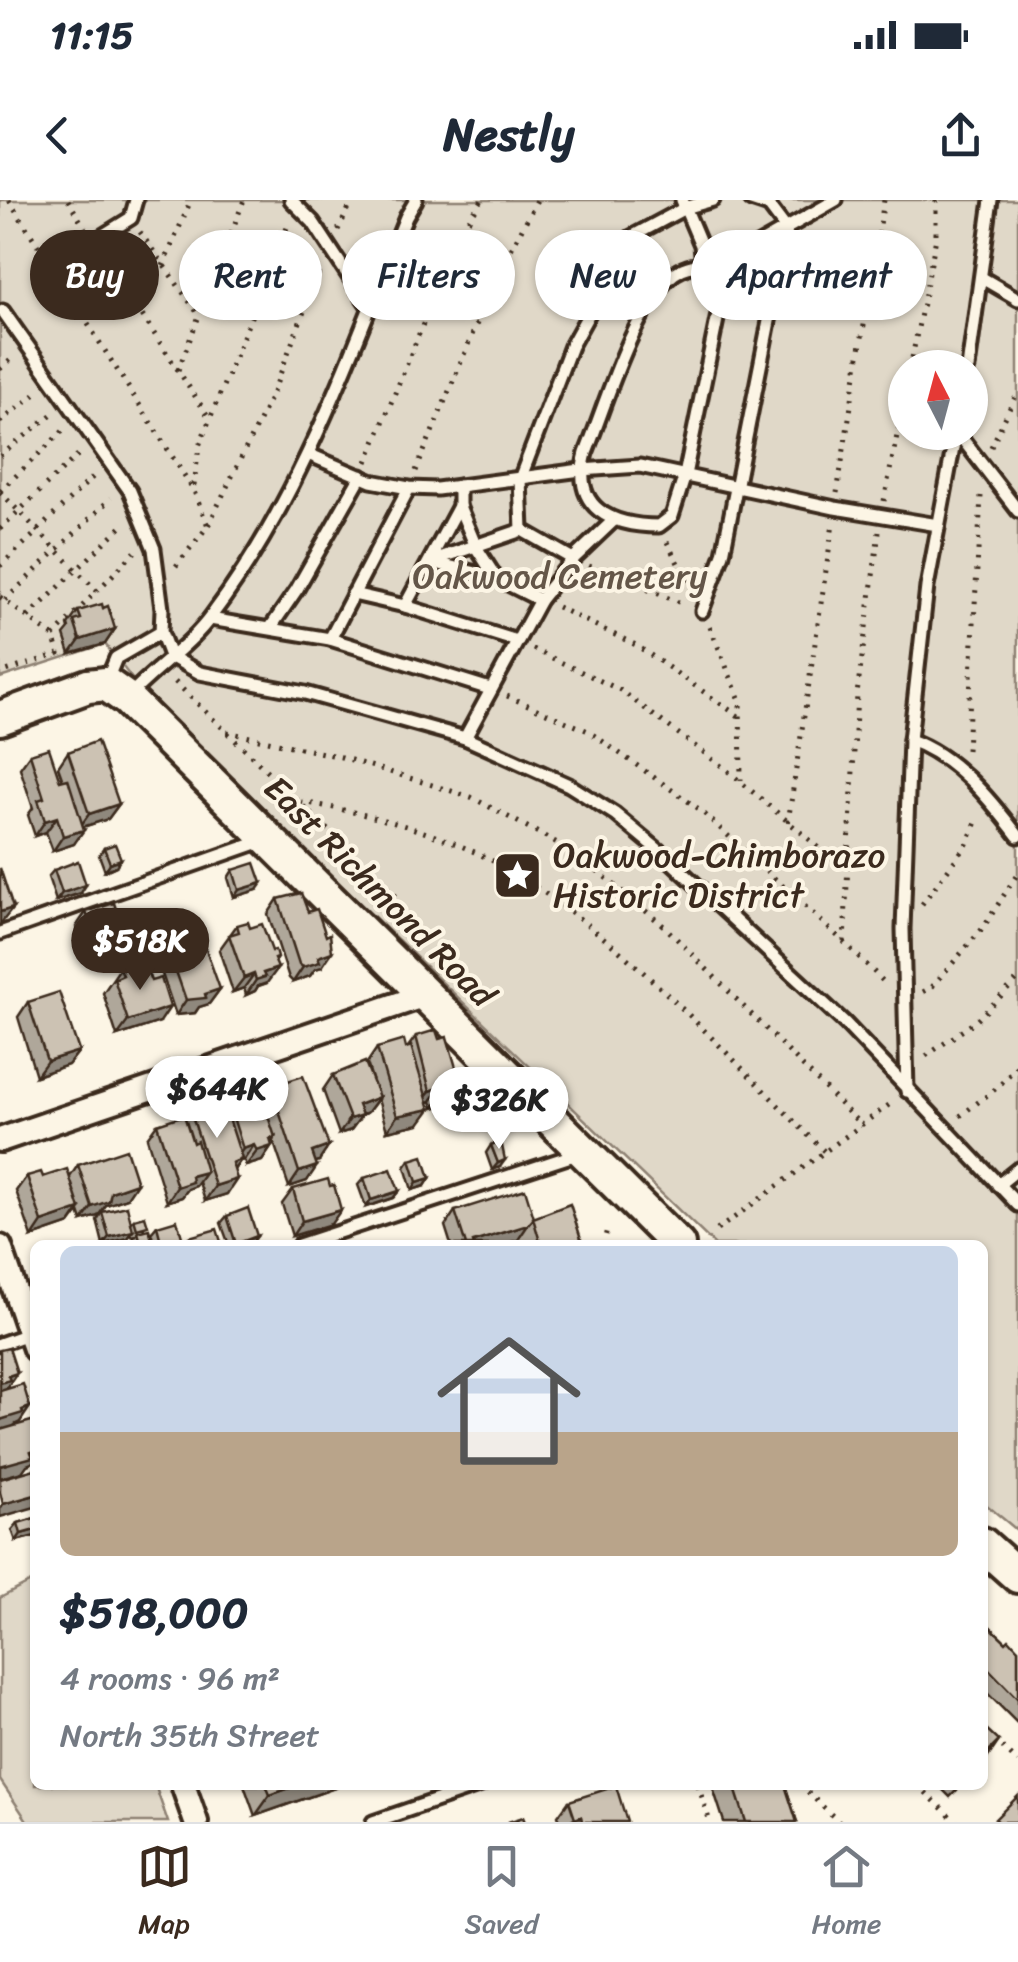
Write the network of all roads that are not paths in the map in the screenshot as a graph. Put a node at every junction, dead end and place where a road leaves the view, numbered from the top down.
1 (136, 200) edge
2 (416, 200) edge
3 (713, 200) edge
4 (751, 200) edge
5 (836, 200) edge
6 (991, 200) edge
7 (294, 203) edge
8 (684, 204) edge
9 (112, 230) edge
10 (403, 230) edge
11 (695, 230) edge
12 (786, 230) joint
13 (342, 266) edge
14 (691, 267) edge
15 (982, 278) junction
16 (1018, 299) edge
17 (1, 310) edge
18 (364, 320) edge
19 (717, 320) edge
20 (768, 320) edge
21 (971, 350) edge
22 (953, 450) edge
23 (972, 450) edge
24 (308, 454) junction
25 (581, 470) junction
26 (685, 475) junction
27 (361, 476) junction
28 (520, 478) junction
29 (459, 486) junction
30 (735, 486) junction
31 (409, 488) junction
32 (458, 506) junction
33 (1018, 510) edge
34 (613, 521) junction
35 (938, 525) junction
36 (522, 530) junction
37 (476, 547) junction
38 (572, 559) junction
39 (431, 561) junction
40 (496, 578) junction
41 (353, 594) junction
42 (540, 600) junction
43 (405, 606) junction
44 (702, 611) road end
45 (210, 619) junction
46 (271, 627) junction
47 (161, 632) junction
48 (330, 639) junction
49 (516, 641) junction
50 (170, 656) junction
51 (490, 688) junction
52 (116, 692) junction
53 (0, 718) edge
54 (465, 738) junction
55 (910, 740) junction
56 (1018, 836) edge
57 (269, 838) junction
58 (0, 933) edge
59 (428, 994) junction
60 (907, 1091) junction
61 (0, 1140) edge
62 (584, 1152) junction
63 (1018, 1169) edge
64 (998, 1185) junction
65 (1018, 1205) edge
66 (313, 1240) edge
67 (673, 1240) edge
68 (0, 1247) edge
69 (30, 1330) edge
70 (30, 1339) edge
71 (0, 1344) edge
72 (988, 1549) edge
73 (1018, 1576) edge
74 (185, 1790) edge
75 (466, 1790) edge
76 (196, 1822) edge
77 (372, 1822) edge

1 - 9 lane
2 - 10 lane
3 - 8 lane
4 - 12 lane
5 - 12 lane
6 - 15 lane
7 - 13 lane
8 - 11 lane
8 - 28 lane
14 - 25 lane
15 - 16 lane
15 - 21 lane
17 - 47 lane
18 - 24 lane
19 - 26 lane
20 - 30 lane
22 - 35 lane
23 - 33 lane
24 - 27 lane
24 - 45 lane
25 - 26 lane
25 - 28 lane
25 - 34 lane
26 - 30 lane
26 - 34 lane
27 - 31 lane
27 - 46 lane
28 - 29 lane
28 - 36 lane
29 - 31 lane
29 - 32 lane
30 - 35 lane
30 - 44 lane
31 - 41 lane
32 - 37 lane
32 - 39 lane
34 - 38 lane
35 - 55 lane
36 - 37 lane
36 - 38 lane
37 - 39 lane
37 - 40 lane
38 - 42 lane
39 - 40 lane
39 - 43 lane
40 - 42 lane
41 - 43 lane
41 - 48 lane
42 - 49 lane
43 - 49 lane
45 - 46 lane
45 - 50 lane
46 - 48 lane
47 - 50 lane
47 - 52 lane
48 - 51 lane
49 - 51 lane
50 - 52 lane
50 - 54 lane
51 - 54 lane
52 - 53 street
52 - 57 street, East Richmond Road
54 - 60 lane
55 - 56 lane
55 - 60 lane
57 - 58 lane
57 - 59 street, East Richmond Road
59 - 61 street
59 - 62 street, East Richmond Road
60 - 64 lane
62 - 66 lane
62 - 67 street, East Richmond Road
63 - 64 lane
64 - 65 lane
68 - 69 street
70 - 71 lane
72 - 73 street
74 - 76 street
75 - 77 lane

